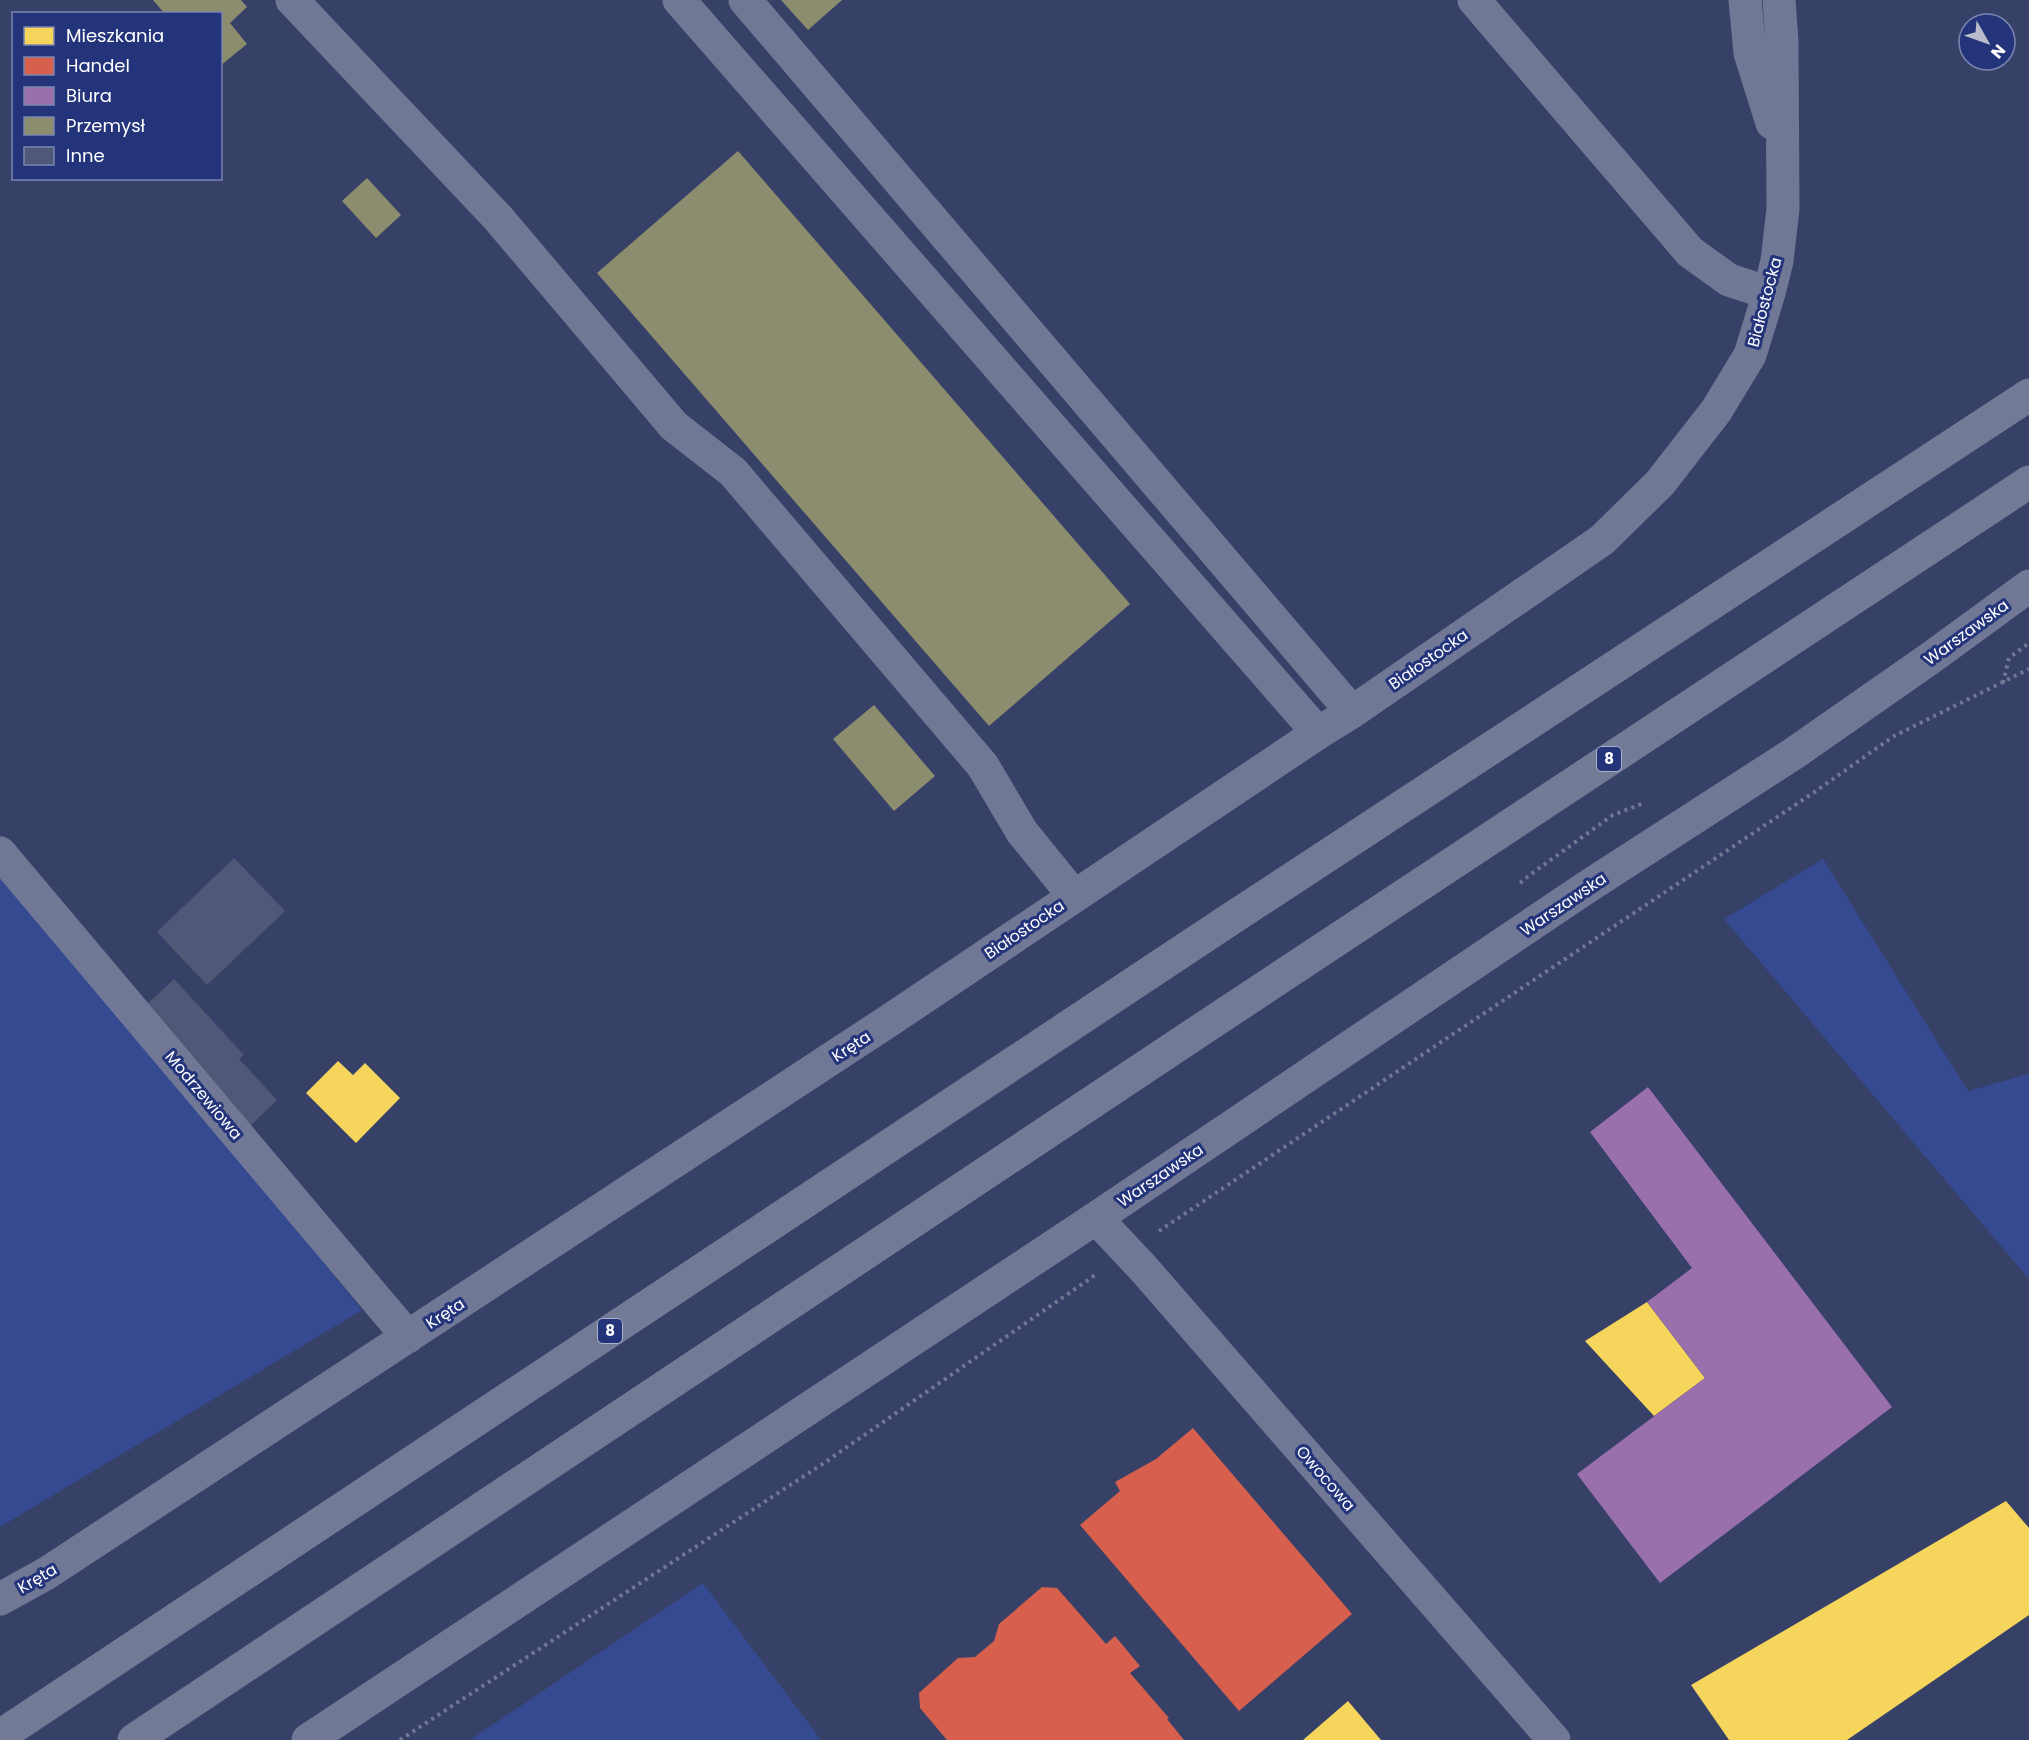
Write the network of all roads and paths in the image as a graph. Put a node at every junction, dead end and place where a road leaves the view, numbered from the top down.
1 (292, 0) edge
2 (679, 0) edge
3 (745, 0) edge
4 (1474, 0) edge
5 (1745, 0) edge
6 (1779, 0) edge
7 (1782, 156) junction
8 (1769, 293) junction
9 (2029, 395) edge
10 (2029, 482) edge
11 (2029, 586) edge
12 (2029, 643) edge
13 (2029, 669) edge
14 (2003, 684) junction
15 (1352, 712) junction
16 (1318, 733) junction
17 (0, 853) edge
18 (1074, 896) junction
19 (886, 1022) joint
20 (1096, 1218) junction
21 (1128, 1252) junction
22 (408, 1337) junction
23 (0, 1599) edge
24 (0, 1736) edge
25 (134, 1740) edge
26 (308, 1740) edge
27 (400, 1740) edge
28 (1554, 1740) edge

1 - 18 street
2 - 16 street
3 - 15 street
4 - 8 street
5 - 7 street, Białostocka
6 - 7 street, Białostocka
7 - 8 street, Białostocka
8 - 15 street, Białostocka
9 - 24 highway, 8
10 - 25 highway, 8
11 - 20 street, Warszawska
12 - 14 path
13 - 14 path
14 - 21 path
15 - 16 street, Białostocka
16 - 18 street, Białostocka
17 - 22 street, Modrzewiowa
18 - 19 street, Białostocka
19 - 22 street, Kręta
20 - 21 street, Owocowa
20 - 26 street, Warszawska
21 - 27 path
21 - 28 street, Owocowa
22 - 23 street, Kręta

